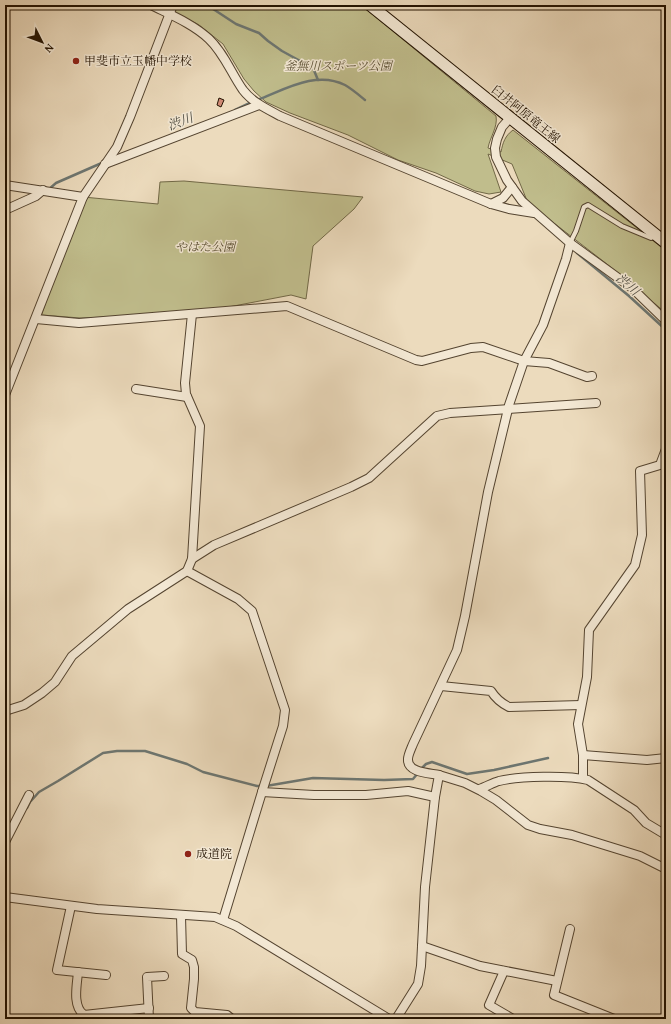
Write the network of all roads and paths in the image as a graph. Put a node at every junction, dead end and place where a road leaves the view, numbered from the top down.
1 (151, 5) edge
2 (173, 5) edge
3 (370, 5) edge
4 (169, 14) junction
5 (259, 105) junction
6 (510, 118) junction
7 (105, 164) junction
8 (5, 185) edge
9 (512, 187) junction
10 (43, 190) junction
11 (83, 197) junction
12 (491, 204) junction
13 (5, 210) edge
14 (534, 213) junction
15 (656, 235) junction
16 (570, 243) junction
17 (666, 243) edge
18 (192, 314) junction
19 (36, 319) junction
20 (666, 321) edge
21 (524, 361) junction
22 (592, 376) dead end
23 (136, 389) dead end
24 (5, 395) edge
25 (187, 397) junction
26 (596, 404) dead end
27 (508, 410) junction
28 (666, 449) edge
29 (192, 559) junction
30 (187, 571) junction
31 (441, 686) junction
32 (581, 705) junction
33 (5, 711) edge
34 (583, 755) junction
35 (666, 758) edge
36 (439, 775) junction
37 (583, 778) junction
38 (479, 790) junction
39 (262, 792) junction
40 (29, 795) dead end
41 (435, 797) junction
42 (666, 835) edge
43 (5, 842) edge
44 (666, 869) edge
45 (5, 897) edge
46 (71, 906) junction
47 (181, 916) junction
48 (223, 920) junction
49 (570, 929) dead end
50 (422, 946) junction
51 (504, 971) junction
52 (78, 972) junction
53 (106, 975) dead end
54 (164, 976) dead end
55 (557, 981) junction
56 (149, 1008) junction
57 (192, 1009) junction
58 (149, 1019) edge
59 (192, 1019) edge
60 (232, 1019) edge
61 (389, 1019) edge
62 (396, 1019) edge
63 (513, 1019) edge
64 (614, 1019) edge

1 - 4 street
2 - 4 street
3 - 6 main road, 臼井阿原竜王線
4 - 5 street
4 - 7 street
5 - 7 street
5 - 12 street
6 - 9 street
6 - 15 main road, 臼井阿原竜王線
7 - 11 street
8 - 10 street
9 - 12 street
9 - 14 street
10 - 11 street
10 - 13 street
11 - 19 street
12 - 14 street
14 - 16 street
15 - 16 lane
15 - 17 main road, 臼井阿原竜王線
16 - 20 street
16 - 21 street
18 - 19 street
18 - 21 street
18 - 25 street
19 - 24 street
21 - 22 street
21 - 27 street
23 - 25 street
25 - 29 street
26 - 27 street
27 - 29 street
27 - 31 street
28 - 32 street
29 - 30 street
30 - 33 street
30 - 39 street
31 - 32 street
31 - 36 street
32 - 34 street
34 - 35 street
34 - 37 street
36 - 38 street
36 - 41 street
37 - 38 street
37 - 42 street
38 - 44 street
39 - 41 street
39 - 48 street
40 - 43 street
41 - 50 street
45 - 46 street
46 - 47 street
46 - 52 street
47 - 48 street
47 - 57 street
48 - 61 street
49 - 55 street
50 - 51 street
50 - 62 street
51 - 55 street
51 - 63 street
52 - 53 street
52 - 56 street
54 - 56 street
55 - 64 street
56 - 58 street
57 - 59 street
57 - 60 street

